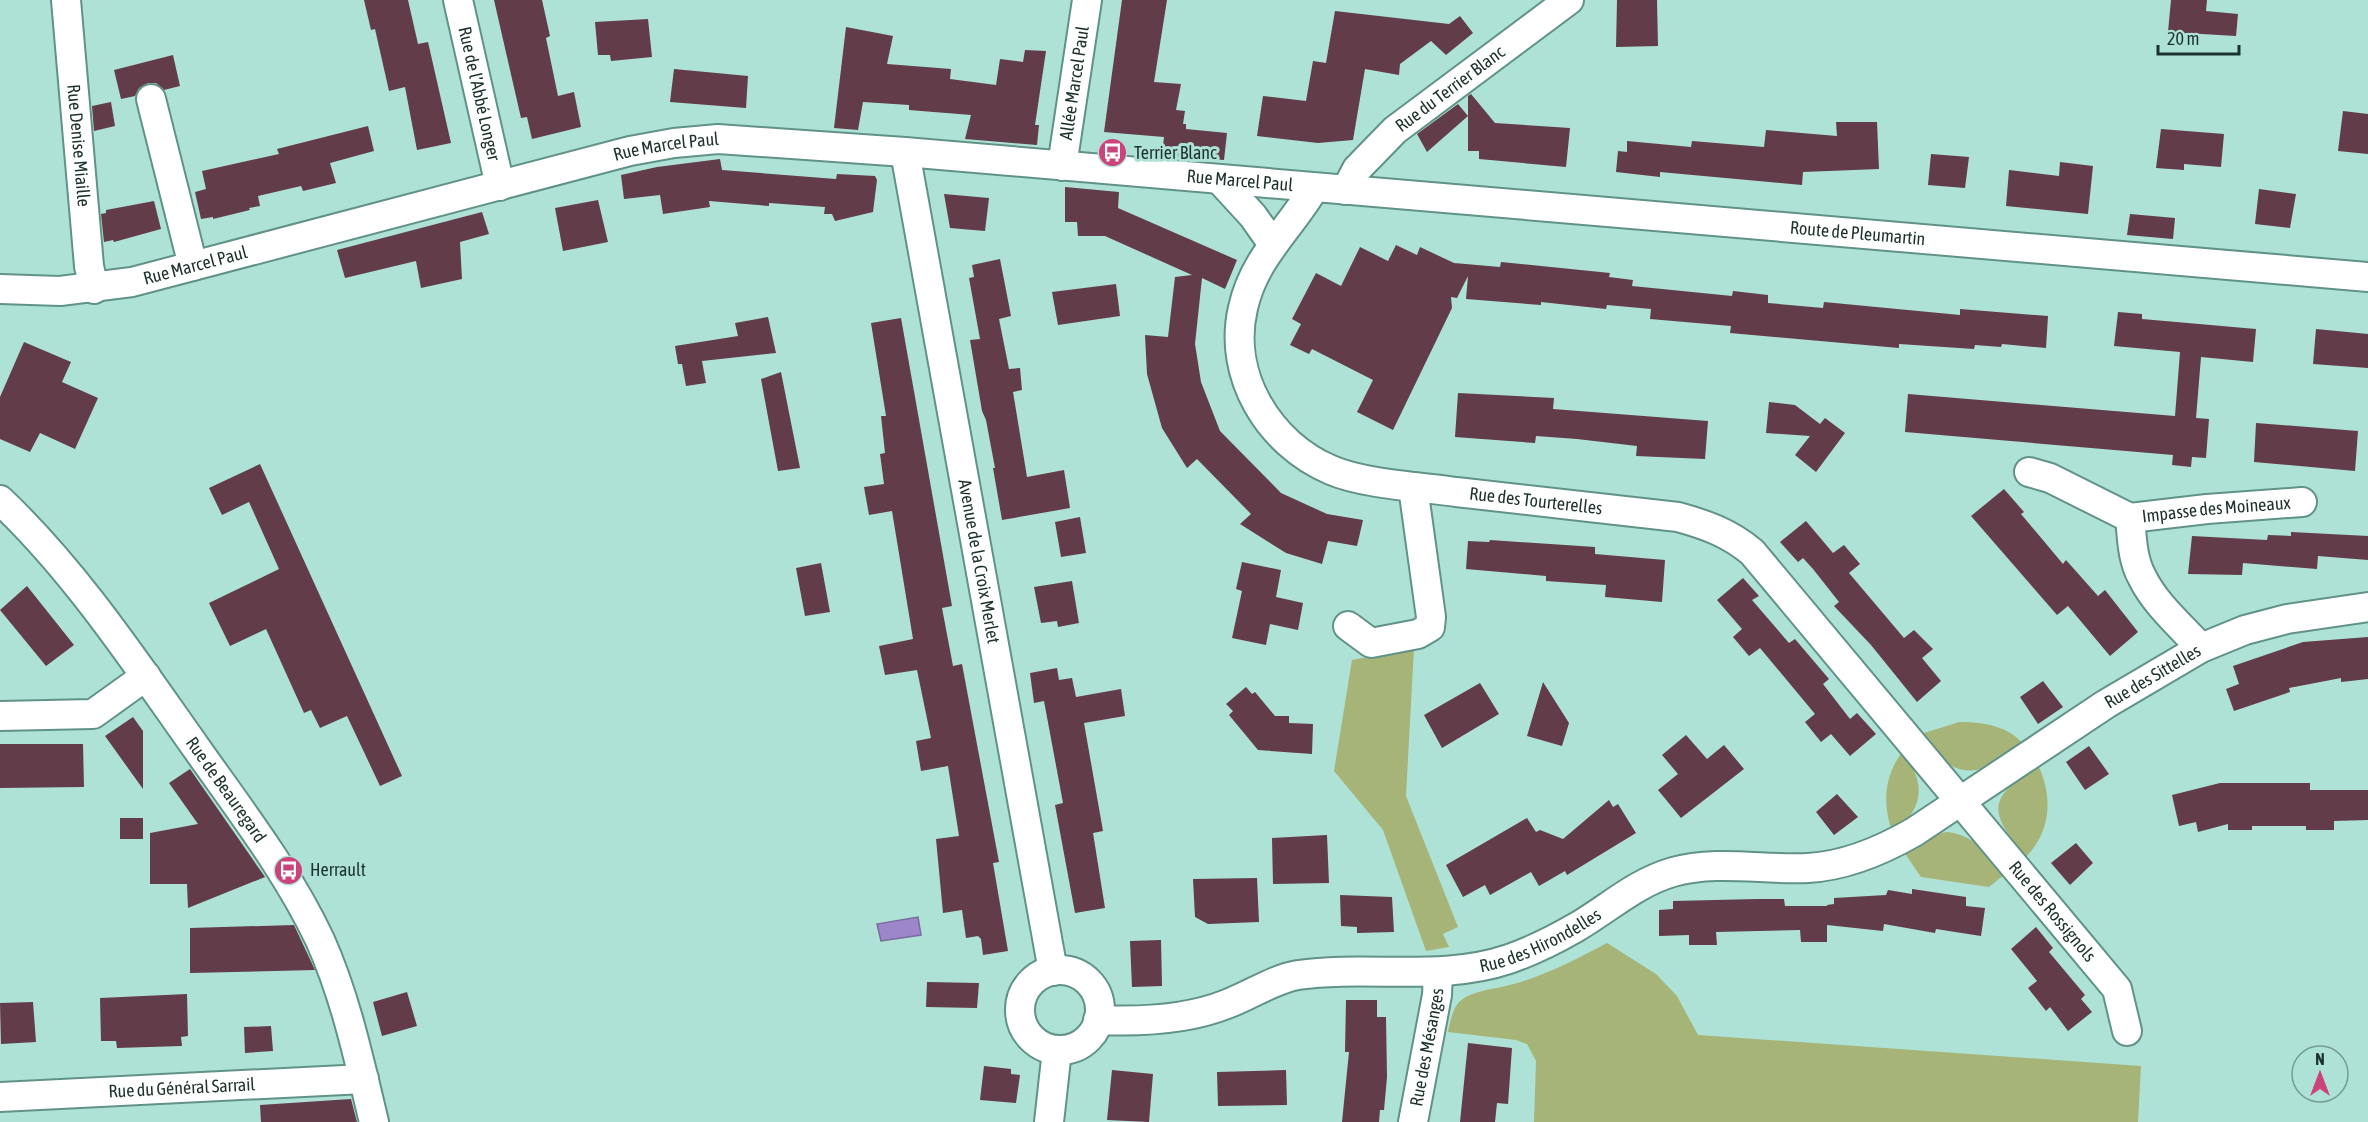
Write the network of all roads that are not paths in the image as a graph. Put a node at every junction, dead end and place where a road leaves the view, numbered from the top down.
1 (66, 0) edge
2 (458, 0) edge
3 (1088, 0) edge
4 (1569, 0) edge
5 (151, 99) dead end
6 (904, 152) junction
7 (1062, 166) junction
8 (1220, 180) junction
9 (500, 186) junction
10 (1314, 188) junction
11 (1346, 190) junction
12 (1272, 243) junction
13 (194, 267) junction
14 (2368, 277) edge
15 (0, 289) edge
16 (94, 289) junction
17 (2029, 472) dead end
18 (1413, 487) junction
19 (0, 500) edge
20 (2302, 502) dead end
21 (2130, 518) junction
22 (2368, 607) edge
23 (1348, 626) dead end
24 (2201, 648) junction
25 (146, 676) junction
26 (0, 716) edge
27 (1961, 799) junction
28 (1053, 971) junction
29 (1438, 972) junction
30 (1098, 1020) junction
31 (2127, 1031) dead end
32 (1057, 1050) junction
33 (363, 1079) junction
34 (0, 1098) edge
35 (374, 1122) edge
36 (1049, 1122) edge
37 (1413, 1122) edge

1 - 16 street, Rue Denise Miaille
2 - 9 street, Rue de l’Abbé Longer
3 - 7 street, Allée Marcel Paul
4 - 11 street, Rue du Terrier Blanc
5 - 13 street
6 - 7 street, Rue Marcel Paul
6 - 9 street, Rue Marcel Paul
6 - 28 street, Avenue de la Croix Merlet
7 - 8 street, Rue Marcel Paul
8 - 10 street, Rue Marcel Paul
8 - 12 street
9 - 13 street, Rue Marcel Paul
10 - 11 street, Rue Marcel Paul
10 - 12 street, Rue des Tourterelles
11 - 14 street, Route de Pleumartin
12 - 18 street, Rue des Tourterelles
13 - 16 street, Rue Marcel Paul
15 - 16 street, Rue Marcel Paul
17 - 21 street, Impasse des Moineaux
18 - 23 street
18 - 27 street, Rue des Tourterelles
19 - 25 street, Rue de Beauregard
20 - 21 street, Impasse des Moineaux
21 - 24 street, Impasse des Moineaux
22 - 24 street, Rue des Sittelles
24 - 27 street, Rue des Sittelles
25 - 26 street
25 - 33 street, Rue de Beauregard
27 - 29 street, Rue des Hirondelles
27 - 31 street, Rue des Rossignols
28 - 30 street
28 - 32 street
29 - 30 street, Rue des Hirondelles
29 - 37 street, Rue des Mésanges
30 - 32 street
32 - 36 street
33 - 34 street, Rue du Général Sarrail
33 - 35 street, Rue de Beauregard

